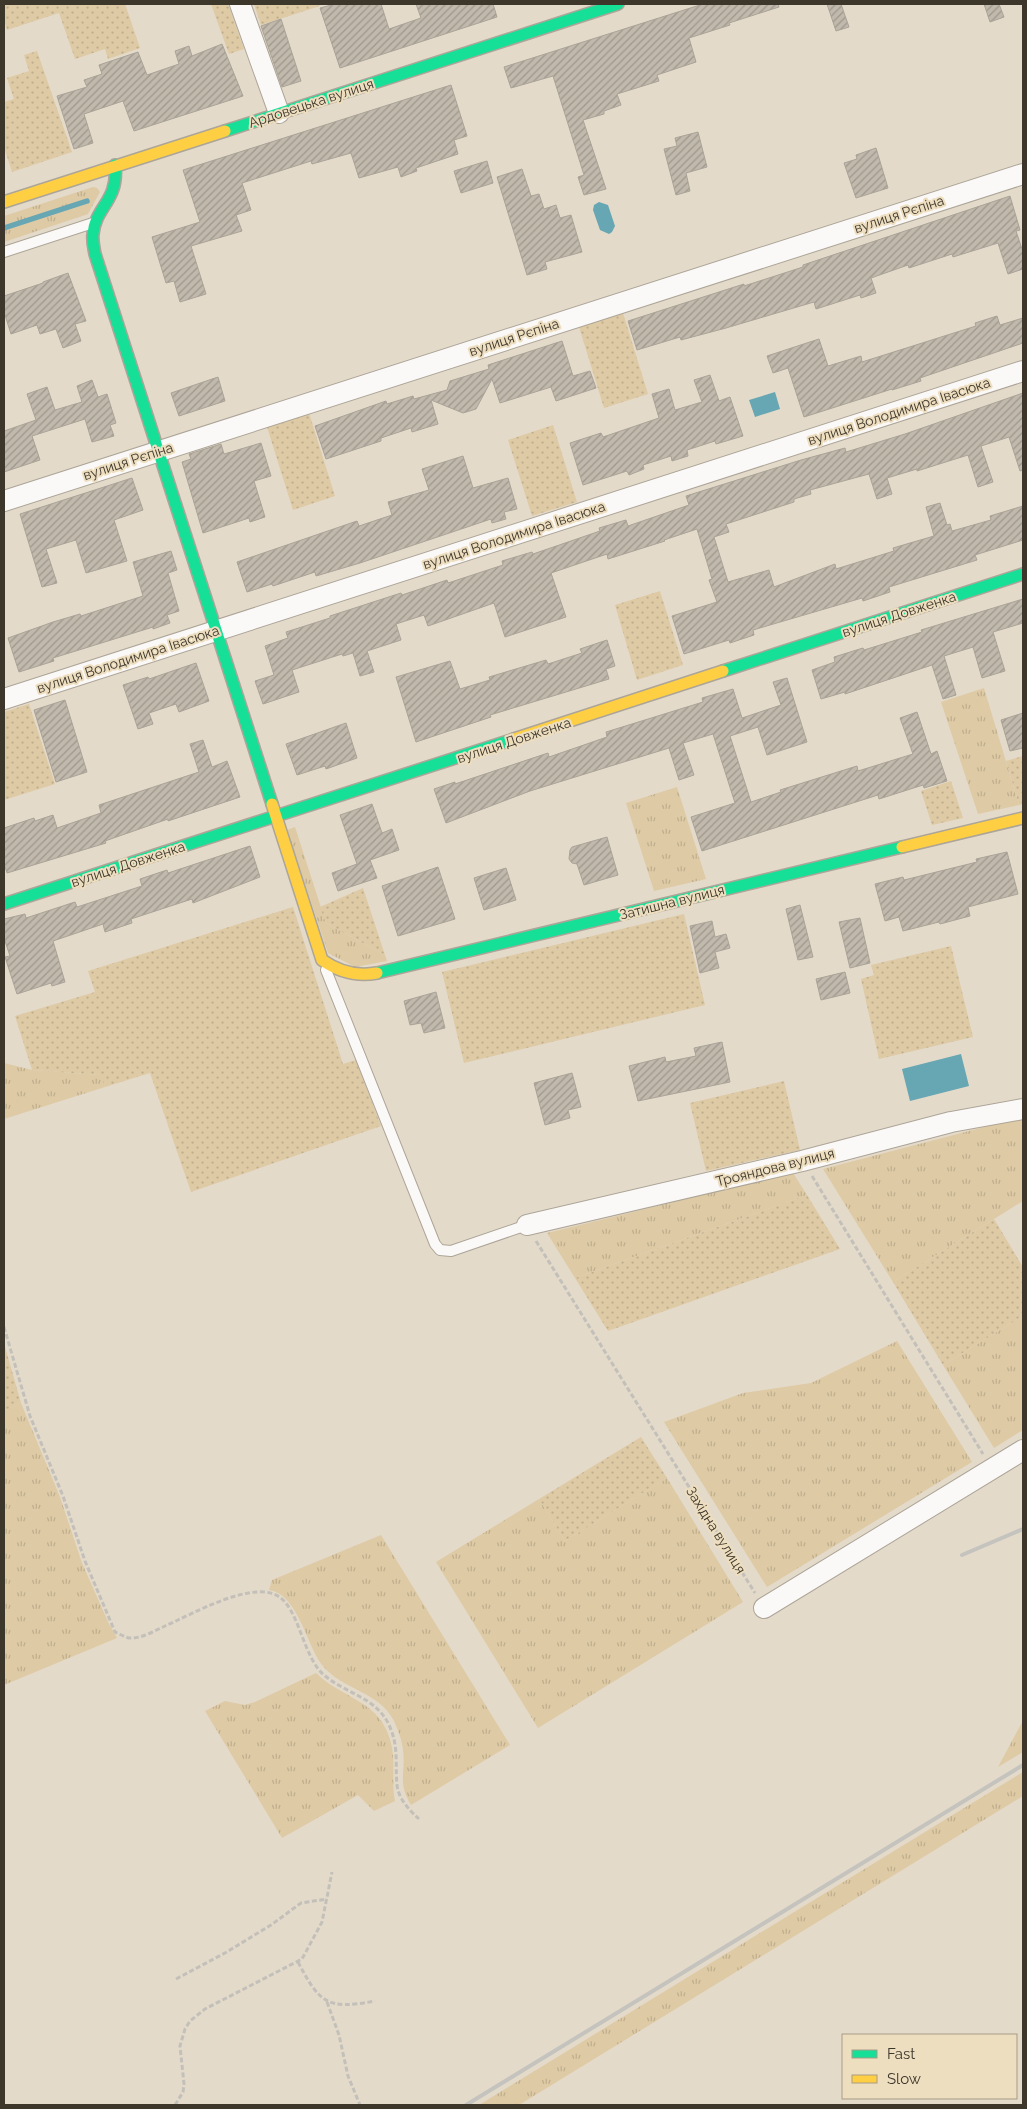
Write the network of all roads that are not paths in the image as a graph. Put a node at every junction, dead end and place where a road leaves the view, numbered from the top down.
1 (240, 4) edge
2 (618, 4) edge
3 (280, 113) junction
4 (115, 165) junction
5 (1023, 174) edge
6 (4, 202) edge
7 (97, 222) junction
8 (4, 252) edge
9 (1023, 371) edge
10 (159, 451) junction
11 (4, 501) edge
12 (1023, 574) edge
13 (217, 631) junction
14 (4, 699) edge
15 (276, 817) junction
16 (1023, 818) edge
17 (4, 904) edge
18 (322, 960) junction
19 (1023, 1109) edge
20 (527, 1225) joint
21 (1023, 1450) edge
22 (764, 1608) road end

1 - 3 street
2 - 3 main road, Ардовецька вулиця
3 - 4 main road, Ардовецька вулиця
4 - 6 main road, Ардовецька вулиця
4 - 7 main road
5 - 10 street, вулиця Рєпіна
7 - 8 lane
7 - 10 main road
9 - 13 street, вулиця Володимира Івасюка
10 - 11 street, вулиця Рєпіна
10 - 13 main road
12 - 15 main road, вулиця Довженка
13 - 14 street, вулиця Володимира Івасюка
13 - 15 main road
15 - 17 main road, вулиця Довженка
15 - 18 main road
16 - 18 main road, Затишна вулиця
18 - 20 lane
19 - 20 street, Трояндова вулиця
21 - 22 street

